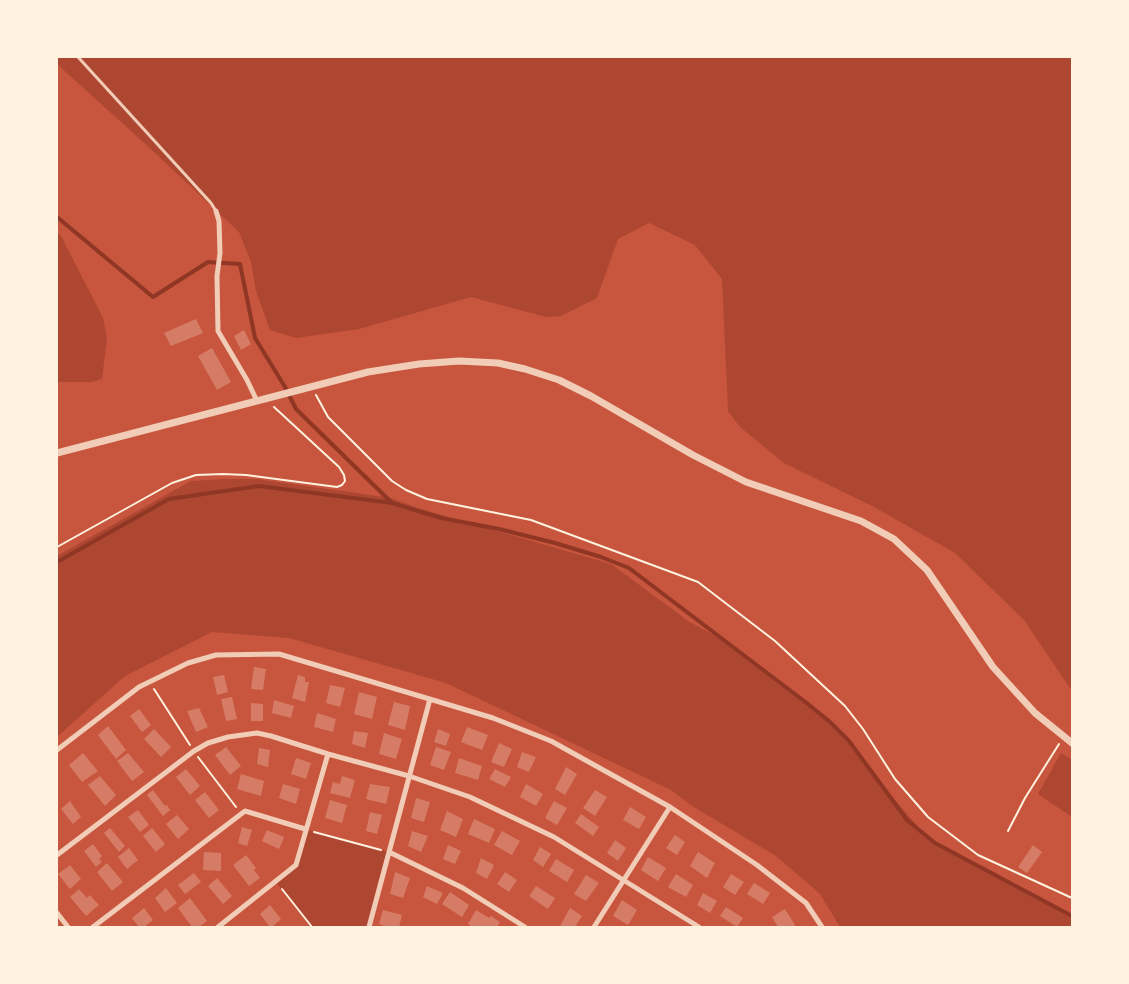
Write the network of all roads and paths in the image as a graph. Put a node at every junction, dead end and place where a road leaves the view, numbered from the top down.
1 (78, 57) edge
2 (216, 211) joint
3 (312, 386) junction
4 (265, 399) junction
5 (257, 401) junction
6 (57, 453) edge
7 (57, 547) edge
8 (430, 699) junction
9 (1064, 737) junction
10 (1072, 743) edge
11 (57, 750) edge
12 (328, 754) junction
13 (409, 776) junction
14 (670, 807) junction
15 (305, 829) junction
16 (1008, 831) dead end
17 (389, 852) junction
18 (57, 855) edge
19 (624, 880) junction
20 (276, 882) junction
21 (1072, 898) edge
22 (57, 913) edge
23 (68, 927) edge
24 (93, 927) edge
25 (218, 927) edge
26 (312, 927) edge
27 (369, 927) edge
28 (525, 927) edge
29 (594, 927) edge
30 (699, 927) edge
31 (822, 927) edge

1 - 2 lane
2 - 5 street
3 - 4 street
3 - 9 street
3 - 21 path
4 - 5 street
4 - 7 path
5 - 6 street
8 - 11 street
8 - 13 street
8 - 14 street
9 - 10 street
9 - 16 path
12 - 13 street
12 - 15 street
12 - 18 street
13 - 17 street
13 - 19 street
14 - 19 street
14 - 31 street
15 - 17 path
15 - 20 street
15 - 24 street
17 - 27 street
17 - 28 street
19 - 29 street
19 - 30 street
20 - 25 street
20 - 26 path
22 - 23 street

